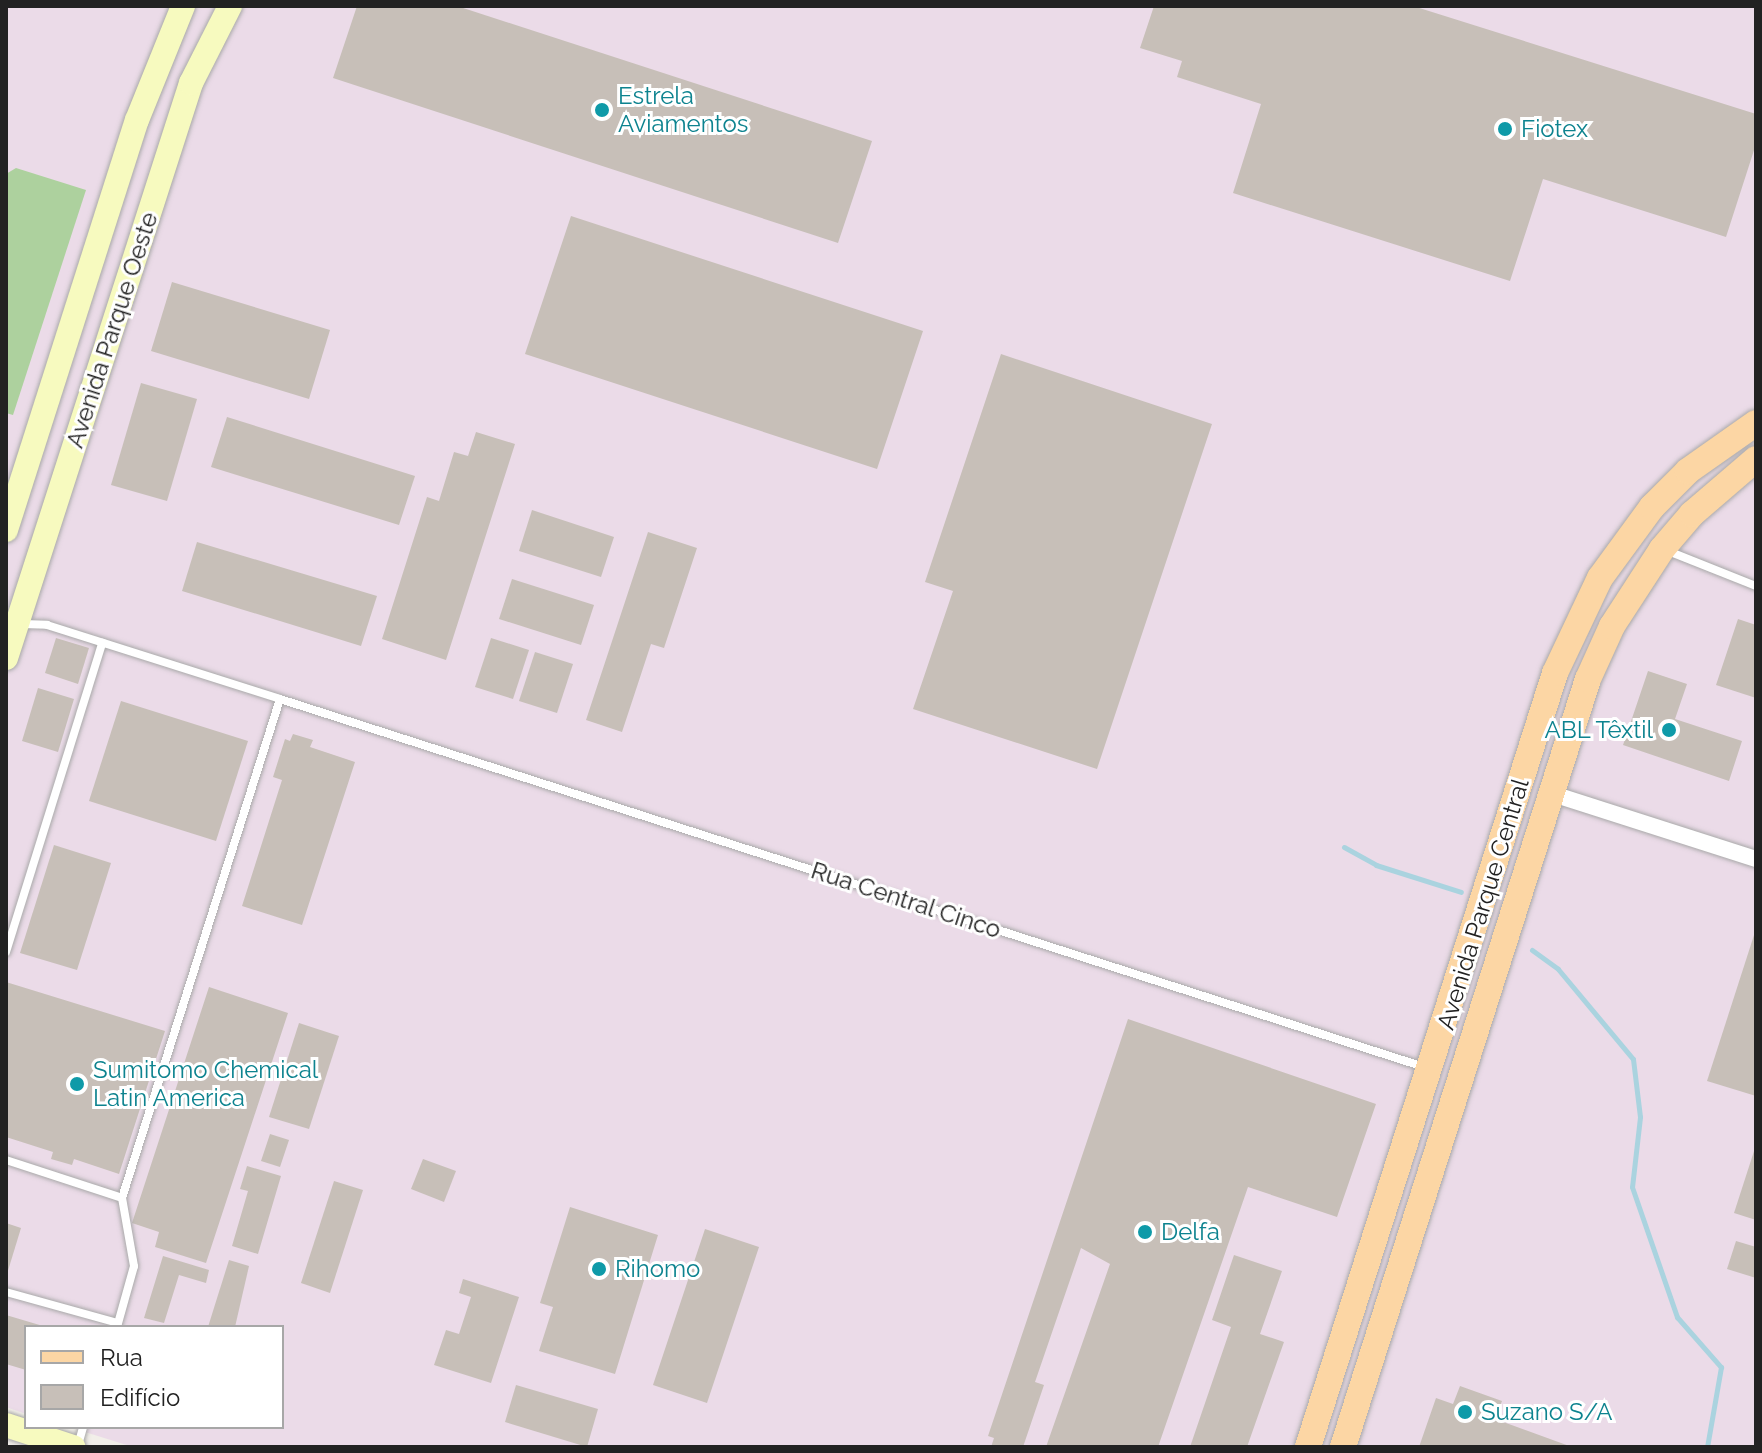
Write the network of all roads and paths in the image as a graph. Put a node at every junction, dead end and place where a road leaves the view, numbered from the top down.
1 (183, 6) edge
2 (230, 6) edge
3 (137, 120) junction
4 (176, 130) junction
5 (1756, 423) edge
6 (1756, 459) edge
7 (6, 530) edge
8 (1662, 549) junction
9 (1756, 575) edge
10 (1745, 583) junction
11 (1756, 586) edge
12 (17, 624) junction
13 (102, 643) junction
14 (6, 658) edge
15 (280, 699) junction
16 (1550, 793) junction
17 (1756, 859) edge
18 (6, 952) edge
19 (1431, 1070) junction
20 (6, 1160) edge
21 (122, 1198) junction
22 (6, 1292) edge
23 (117, 1325) edge
24 (6, 1425) edge
25 (75, 1447) edge
26 (1308, 1447) edge
27 (1343, 1447) edge

1 - 3 street, Avenida Parque Oeste
2 - 4 street, Avenida Parque Oeste
3 - 4 street
3 - 7 street, Avenida Parque Oeste
4 - 12 street, Avenida Parque Oeste
5 - 19 main road, Avenida Parque Central
6 - 8 main road, Avenida Parque Central
8 - 10 lane
8 - 16 main road, Avenida Parque Central
9 - 10 lane
10 - 11 lane
12 - 13 lane, Rua Central Cinco
12 - 14 street, Avenida Parque Oeste
13 - 15 lane, Rua Central Cinco
13 - 18 lane
15 - 19 lane, Rua Central Cinco
15 - 21 lane
16 - 17 street
16 - 27 main road, Avenida Parque Central
19 - 26 main road, Avenida Parque Central
20 - 21 lane
21 - 23 lane
22 - 23 lane
24 - 25 street

